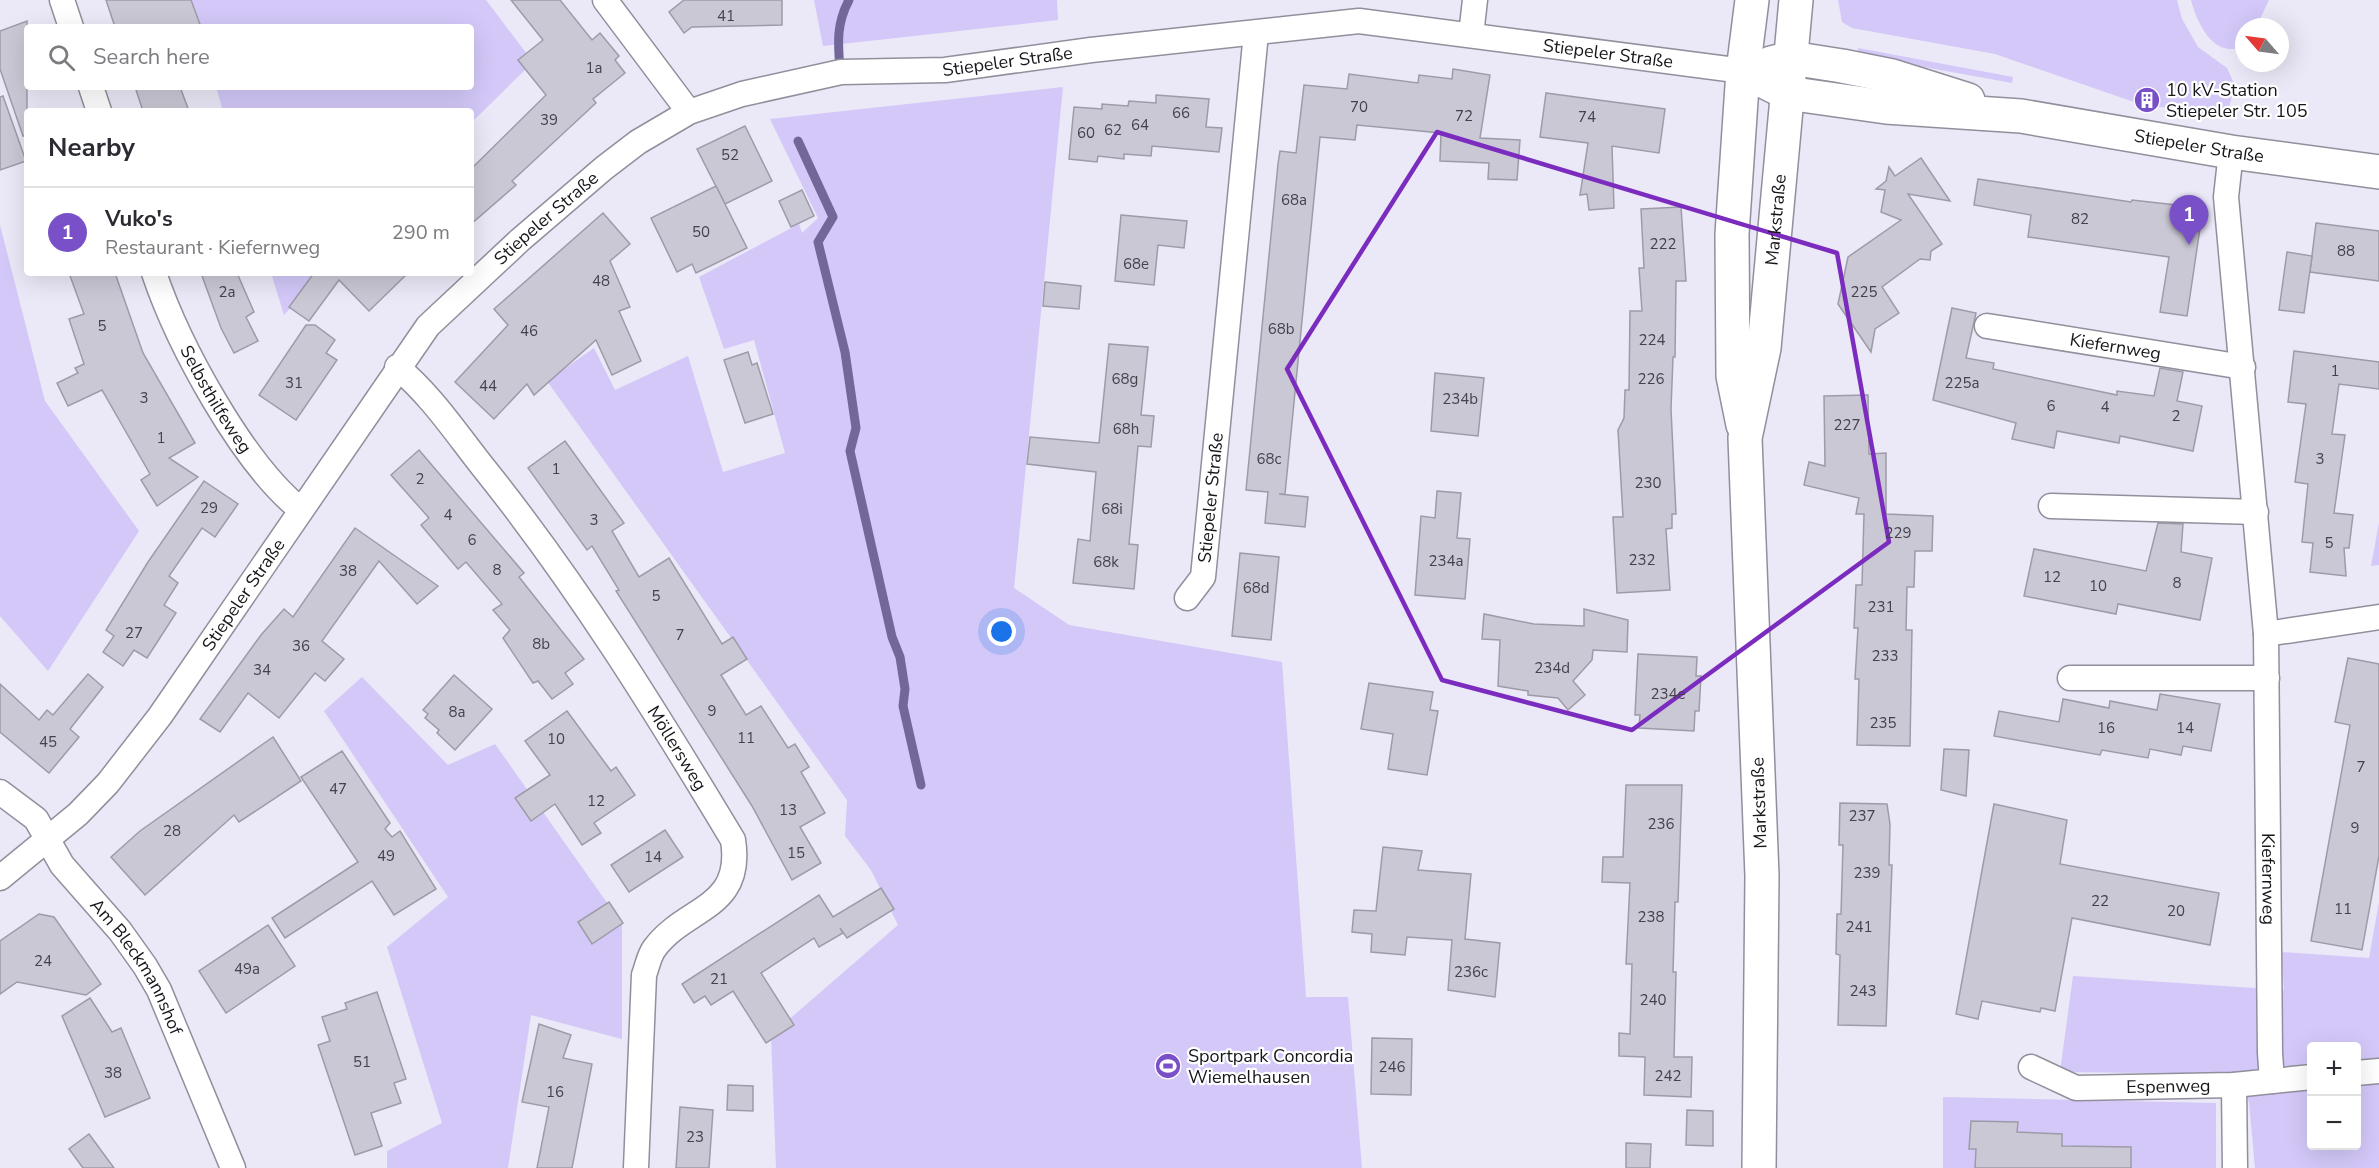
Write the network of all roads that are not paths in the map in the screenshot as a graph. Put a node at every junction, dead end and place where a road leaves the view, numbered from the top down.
1 (62, 0) edge
2 (605, 0) edge
3 (1475, 0) edge
4 (1752, 0) edge
5 (1796, 0) edge
6 (70, 24) edge
7 (1257, 33) junction
8 (1471, 34) junction
9 (1791, 58) junction
10 (1743, 71) junction
11 (92, 90) edge
12 (1787, 93) junction
13 (98, 108) edge
14 (689, 112) junction
15 (2021, 116) junction
16 (2231, 152) junction
17 (2379, 172) edge
18 (155, 276) edge
19 (1987, 326) dead end
20 (397, 367) junction
21 (2243, 367) junction
22 (1745, 438) junction
23 (2051, 506) dead end
24 (301, 510) junction
25 (2256, 512) junction
26 (1187, 598) dead end
27 (2379, 617) edge
28 (2266, 634) junction
29 (2070, 678) dead end
30 (2267, 678) junction
31 (0, 792) edge
32 (48, 841) junction
33 (0, 878) edge
34 (2031, 1067) dead end
35 (2379, 1071) edge
36 (2361, 1073) edge
37 (2307, 1078) edge
38 (2272, 1081) junction
39 (2234, 1084) junction
40 (233, 1168) edge
41 (636, 1168) edge
42 (1759, 1168) edge
43 (2235, 1168) edge

1 - 6 street
2 - 14 street
3 - 8 street
4 - 10 main road, Markstraße
5 - 9 main road, Markstraße
7 - 8 street, Stiepeler Straße
7 - 14 street, Stiepeler Straße
7 - 26 street, Stiepeler Straße
8 - 10 street, Stiepeler Straße
9 - 10 main road, Stiepeler Straße
9 - 12 main road, Markstraße
9 - 15 main road, Stiepeler Straße
10 - 12 main road, Stiepeler Straße
10 - 22 main road, Markstraße
11 - 13 street
12 - 15 main road, Stiepeler Straße
12 - 22 main road, Markstraße
14 - 20 street, Stiepeler Straße
15 - 16 main road, Stiepeler Straße
16 - 17 main road, Stiepeler Straße
16 - 21 street, Kiefernweg
18 - 24 street, Selbsthilfeweg
19 - 21 street, Kiefernweg
20 - 24 street, Stiepeler Straße
20 - 41 street, Möllersweg
21 - 25 street, Kiefernweg
22 - 42 main road, Markstraße
23 - 25 street
24 - 32 street, Stiepeler Straße
25 - 28 street, Kiefernweg
27 - 28 street
28 - 30 street, Kiefernweg
29 - 30 street
30 - 38 street, Kiefernweg
31 - 32 street, Am Bleckmannshof
32 - 33 street, Stiepeler Straße
32 - 40 street, Am Bleckmannshof
34 - 39 street, Espenweg
35 - 36 street
37 - 38 street, Espenweg
38 - 39 street, Espenweg
39 - 43 street

